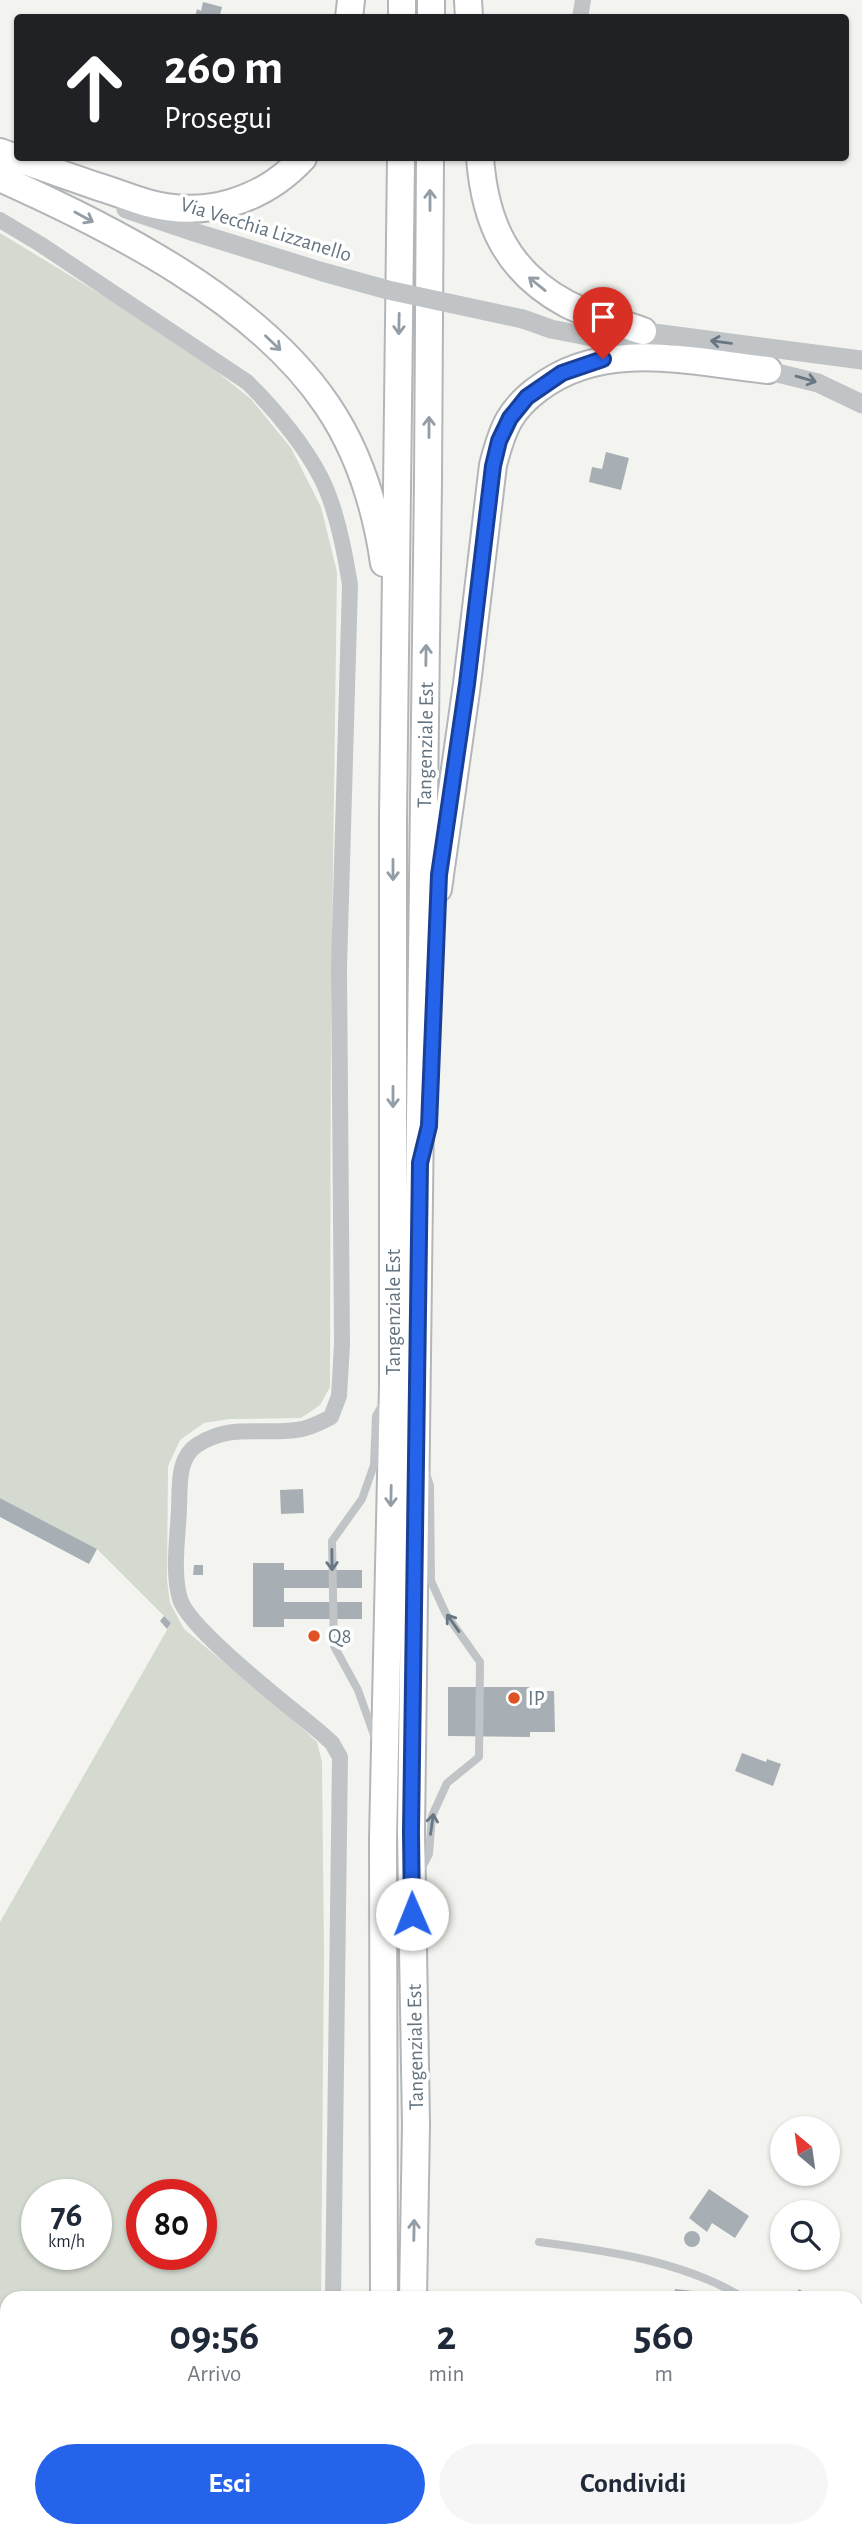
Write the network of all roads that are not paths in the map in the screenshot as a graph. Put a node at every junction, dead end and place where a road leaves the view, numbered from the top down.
1 (26, 161) edge
2 (299, 161) edge
3 (401, 161) edge
4 (430, 161) edge
5 (481, 161) edge
6 (0, 163) edge
7 (0, 178) edge
8 (0, 220) edge
9 (523, 319) junction
10 (643, 331) junction
11 (862, 360) edge
12 (768, 370) junction
13 (862, 404) edge
14 (393, 818) junction
15 (420, 1163) junction
16 (393, 1386) junction
17 (416, 1438) junction
18 (374, 1746) dead end
19 (373, 1800) dead end
20 (383, 1839) junction
21 (412, 1888) junction
22 (539, 2242) dead end
23 (334, 2291) edge
24 (384, 2291) edge
25 (413, 2291) edge
26 (733, 2291) edge

1 - 2 highway
3 -> 14 highway, Tangenziale Est
15 -> 4 highway, Tangenziale Est
10 -> 5 highway
6 - 9 street, Via Vecchia Lizzanello, bridge
7 -> 14 highway
8 - 23 street
9 - 10 street, Via Vecchia Lizzanello
9 - 12 street, Via Vecchia Lizzanello
11 -> 10 street, Via Vecchia Lizzanello
12 -> 13 street, Via Vecchia Lizzanello
12 - 15 highway
14 -> 16 highway, Tangenziale Est
15 - 17 highway, Tangenziale Est
16 -> 18 lane
16 -> 20 highway, Tangenziale Est
17 - 21 highway, Tangenziale Est
21 -> 17 lane
19 - 20 lane
20 - 24 highway, Tangenziale Est
25 -> 21 highway, Tangenziale Est
22 - 26 lane

